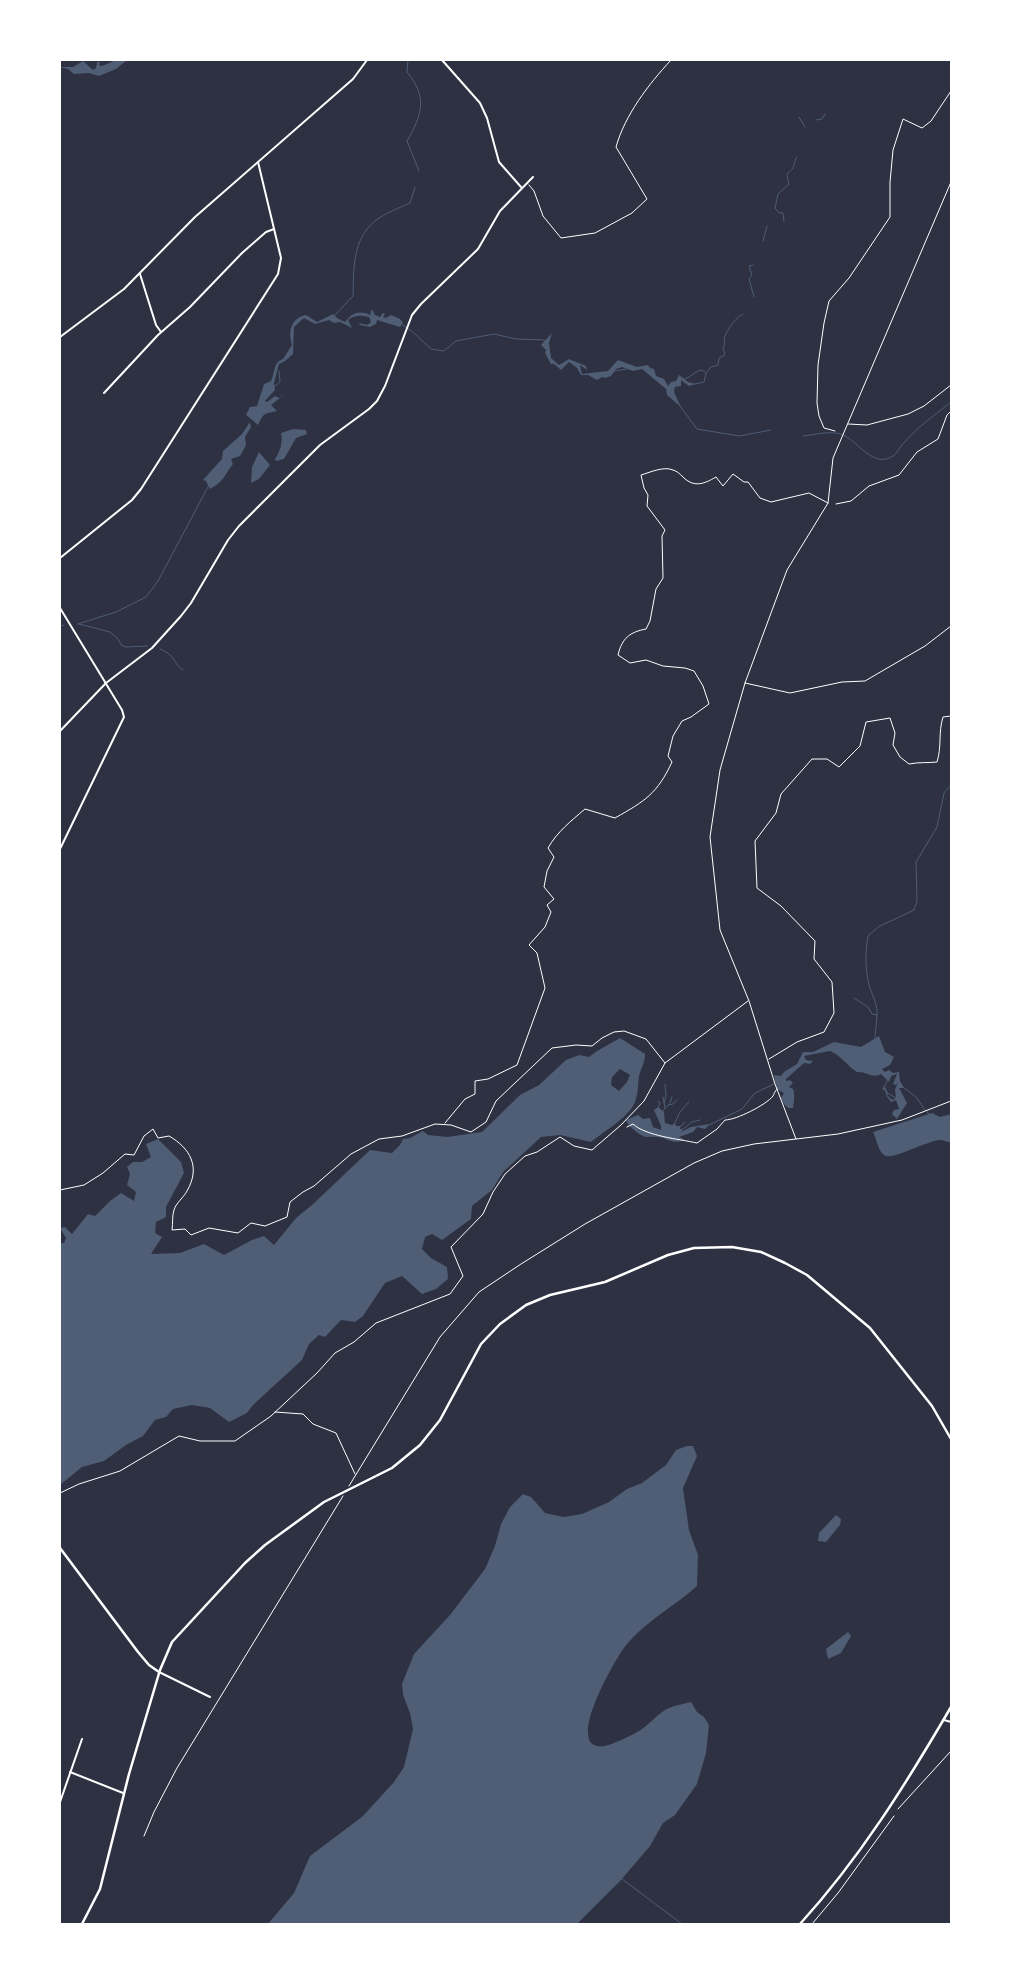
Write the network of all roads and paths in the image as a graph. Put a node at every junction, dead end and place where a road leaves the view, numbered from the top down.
1 (367, 60) edge
2 (442, 60) edge
3 (671, 60) edge
4 (951, 91) edge
5 (258, 162) junction
6 (533, 177) dead end
7 (527, 182) junction
8 (951, 182) edge
9 (522, 188) junction
10 (274, 229) junction
11 (140, 274) junction
12 (161, 332) junction
13 (60, 337) edge
14 (951, 385) edge
15 (104, 393) dead end
16 (951, 411) edge
17 (847, 424) junction
18 (836, 431) dead end
19 (828, 503) junction
20 (836, 504) dead end
21 (60, 558) edge
22 (60, 608) edge
23 (951, 626) edge
24 (106, 683) junction
25 (745, 684) junction
26 (951, 716) edge
27 (60, 731) edge
28 (60, 848) edge
29 (749, 1000) junction
30 (768, 1060) junction
31 (665, 1063) junction
32 (776, 1087) junction
33 (951, 1100) edge
34 (444, 1124) junction
35 (628, 1127) dead end
36 (796, 1139) junction
37 (60, 1190) edge
38 (275, 1412) junction
39 (951, 1439) edge
40 (356, 1475) junction
41 (346, 1490) junction
42 (60, 1493) edge
43 (60, 1548) edge
44 (160, 1672) junction
45 (210, 1697) dead end
46 (951, 1707) edge
47 (944, 1720) junction
48 (951, 1722) edge
49 (82, 1738) dead end
50 (951, 1751) edge
51 (70, 1772) junction
52 (124, 1793) junction
53 (60, 1802) edge
54 (898, 1809) dead end
55 (894, 1816) dead end
56 (144, 1836) dead end
57 (82, 1924) edge
58 (800, 1924) edge
59 (812, 1924) edge

1 - 5 street
2 - 9 street
3 - 7 path
4 - 18 path
5 - 10 street
5 - 11 street
6 - 7 street
7 - 9 street
8 - 17 path
9 - 24 street
10 - 12 street
10 - 21 street
11 - 12 street
11 - 13 street
12 - 15 street
14 - 17 path
16 - 20 path
17 - 19 path
19 - 25 path
19 - 34 path
22 - 24 street
23 - 25 path
24 - 27 street
24 - 28 street
25 - 29 path
26 - 30 path
29 - 30 path
29 - 31 path
30 - 32 path
31 - 34 path
31 - 38 path
32 - 35 path
32 - 36 path
33 - 36 path
34 - 37 path
36 - 40 path
38 - 40 path
38 - 42 path
39 - 41 street
40 - 41 path
41 - 44 street
41 - 56 path
43 - 44 street
44 - 45 street
44 - 52 street
46 - 47 street
47 - 48 street
47 - 58 street
49 - 51 street
50 - 54 path
51 - 52 street
51 - 53 street
52 - 57 street
55 - 59 path

